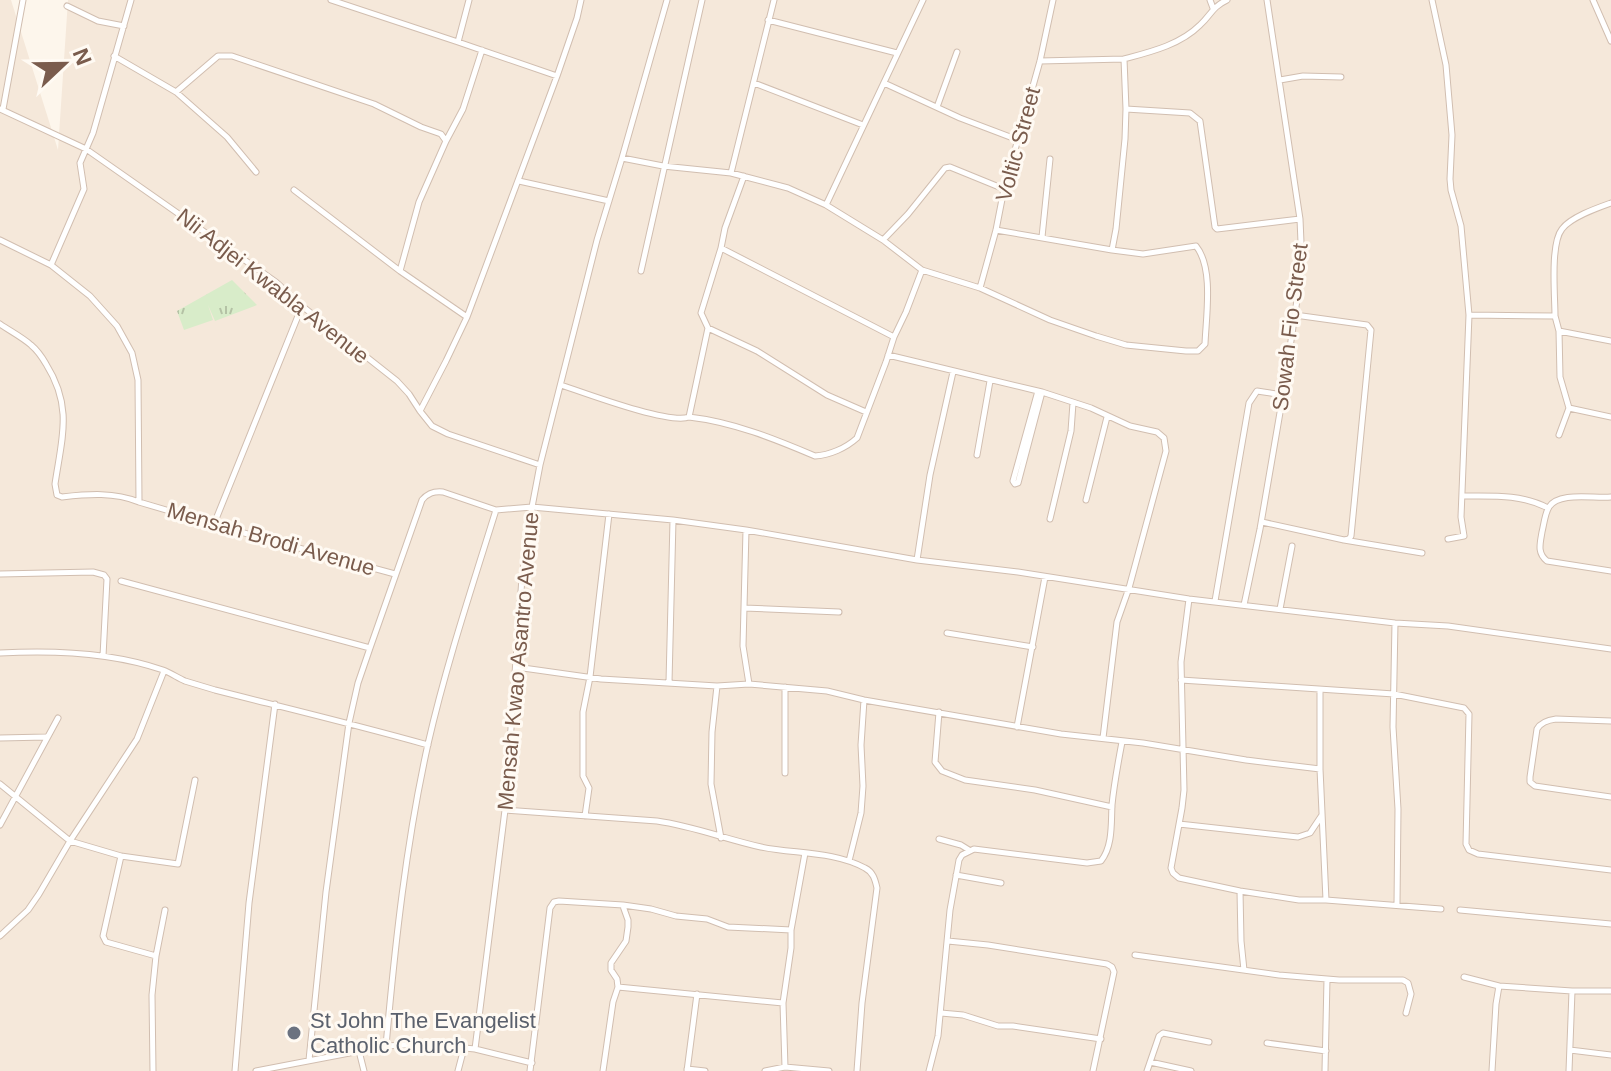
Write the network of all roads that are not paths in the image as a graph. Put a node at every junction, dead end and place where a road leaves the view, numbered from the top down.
1 (23, 0) edge
2 (131, 0) edge
3 (331, 0) edge
4 (469, 0) edge
5 (581, 0) edge
6 (667, 0) edge
7 (702, 0) edge
8 (774, 0) edge
9 (923, 0) edge
10 (1053, 0) edge
11 (1210, 0) edge
12 (1227, 0) edge
13 (1267, 0) edge
14 (1432, 0) edge
15 (1593, 0) edge
16 (67, 6) dead end
17 (1213, 8) junction
18 (768, 20) junction
19 (124, 26) junction
20 (1611, 41) edge
21 (458, 42) junction
22 (482, 50) junction
23 (957, 52) dead end
24 (897, 53) junction
25 (114, 56) junction
26 (1124, 59) junction
27 (1040, 61) junction
28 (557, 76) junction
29 (1341, 77) dead end
30 (1280, 80) junction
31 (754, 83) junction
32 (884, 83) junction
33 (176, 92) junction
34 (937, 107) junction
35 (1, 109) edge
36 (1126, 109) junction
37 (863, 125) junction
38 (1018, 140) junction
39 (446, 141) junction
40 (86, 149) junction
41 (622, 158) junction
42 (1050, 159) dead end
43 (663, 166) junction
44 (256, 172) dead end
45 (731, 173) junction
46 (744, 176) junction
47 (519, 181) junction
48 (1004, 189) junction
49 (294, 190) dead end
50 (609, 201) junction
51 (1611, 203) edge
52 (826, 205) junction
53 (1300, 219) junction
54 (996, 230) junction
55 (1042, 237) junction
56 (0, 240) edge
57 (883, 240) junction
58 (721, 248) junction
59 (1112, 250) junction
60 (51, 265) junction
61 (922, 270) junction
62 (400, 271) junction
63 (641, 271) dead end
64 (980, 288) junction
65 (302, 306) junction
66 (1295, 315) junction
67 (1469, 315) junction
68 (1555, 316) junction
69 (467, 317) junction
70 (0, 324) edge
71 (708, 328) junction
72 (1559, 331) junction
73 (894, 337) junction
74 (1611, 341) edge
75 (888, 355) junction
76 (953, 372) junction
77 (990, 381) junction
78 (561, 385) junction
79 (1040, 392) junction
80 (1283, 395) junction
81 (1073, 403) junction
82 (1569, 408) junction
83 (420, 411) junction
84 (866, 412) junction
85 (689, 417) junction
86 (1107, 417) junction
87 (1611, 417) edge
88 (1559, 435) dead end
89 (1024, 449) junction
90 (977, 455) dead end
91 (540, 465) junction
92 (1463, 496) junction
93 (1611, 497) edge
94 (1086, 500) dead end
95 (139, 502) junction
96 (532, 507) junction
97 (1548, 508) junction
98 (496, 510) junction
99 (609, 514) junction
100 (1050, 519) dead end
101 (673, 520) junction
102 (1262, 522) junction
103 (214, 524) junction
104 (746, 530) junction
105 (1448, 539) dead end
106 (1344, 540) junction
107 (1292, 546) dead end
108 (1422, 553) dead end
109 (917, 560) junction
110 (1611, 571) edge
111 (0, 574) edge
112 (395, 574) junction
113 (1045, 577) junction
114 (121, 581) dead end
115 (1129, 588) junction
116 (1189, 599) junction
117 (1215, 601) junction
118 (1244, 605) junction
119 (744, 608) junction
120 (1280, 609) junction
121 (839, 612) dead end
122 (1395, 623) junction
123 (947, 633) dead end
124 (1033, 647) junction
125 (370, 648) junction
126 (1611, 649) edge
127 (0, 653) edge
128 (103, 657) junction
129 (516, 667) junction
130 (164, 671) junction
131 (590, 677) junction
132 (1181, 680) junction
133 (669, 682) junction
134 (749, 684) junction
135 (717, 686) junction
136 (785, 687) junction
137 (1320, 690) junction
138 (1394, 694) junction
139 (864, 700) junction
140 (275, 704) junction
141 (939, 712) junction
142 (58, 718) dead end
143 (1611, 721) edge
144 (349, 723) junction
145 (1017, 727) junction
146 (47, 737) junction
147 (0, 738) edge
148 (1103, 738) junction
149 (1122, 742) junction
150 (428, 745) junction
151 (1183, 751) junction
152 (1320, 769) junction
153 (785, 773) dead end
154 (195, 780) dead end
155 (0, 784) edge
156 (15, 797) junction
157 (1611, 797) edge
158 (1112, 807) junction
159 (505, 810) junction
160 (1322, 815) junction
161 (585, 816) junction
162 (1179, 824) junction
163 (0, 825) edge
164 (721, 838) junction
165 (939, 839) dead end
166 (70, 841) junction
167 (969, 850) junction
168 (805, 853) junction
169 (121, 856) junction
170 (849, 861) junction
171 (1611, 870) edge
172 (956, 875) junction
173 (1001, 883) dead end
174 (1240, 891) junction
175 (1326, 900) junction
176 (1397, 904) junction
177 (623, 905) junction
178 (1441, 909) dead end
179 (165, 910) dead end
180 (1460, 910) dead end
181 (1611, 924) edge
182 (791, 930) junction
183 (0, 936) edge
184 (948, 941) junction
185 (1135, 955) dead end
186 (156, 956) junction
187 (1244, 970) junction
188 (1464, 977) dead end
189 (1327, 979) junction
190 (1499, 986) junction
191 (618, 987) junction
192 (1572, 991) junction
193 (1611, 991) edge
194 (697, 994) junction
195 (783, 1003) junction
196 (941, 1013) junction
197 (1406, 1013) dead end
198 (1101, 1039) junction
199 (1209, 1042) dead end
200 (1267, 1043) dead end
201 (386, 1046) junction
202 (464, 1048) junction
203 (475, 1049) junction
204 (1570, 1050) junction
205 (359, 1051) junction
206 (1326, 1051) junction
207 (1611, 1055) edge
208 (309, 1060) junction
209 (1150, 1062) junction
210 (532, 1063) junction
211 (785, 1067) junction
212 (687, 1070) edge
213 (153, 1071) edge
214 (235, 1071) edge
215 (256, 1071) edge
216 (364, 1071) edge
217 (458, 1071) edge
218 (530, 1071) edge
219 (603, 1071) edge
220 (705, 1071) edge
221 (765, 1071) edge
222 (829, 1071) edge
223 (857, 1071) edge
224 (929, 1071) edge
225 (1093, 1071) edge
226 (1147, 1071) edge
227 (1191, 1071) edge
228 (1325, 1071) edge
229 (1492, 1071) edge
230 (1569, 1071) edge

1 - 35 street
2 - 19 street
3 - 21 street
4 - 21 street
5 - 28 street
6 - 41 street, Mensah Kwao Asantro Avenue
7 - 43 street
8 - 18 street
9 - 24 street
10 - 27 street, Voltic Street
11 - 17 street
12 - 17 street
13 - 30 street, Sowah Fio Street
14 - 67 street
15 - 20 street
16 - 19 street
17 - 26 street
18 - 24 street
18 - 31 street
19 - 25 street
21 - 22 street
22 - 28 street
22 - 39 street
23 - 34 street
24 - 32 street
25 - 33 street
25 - 40 street
26 - 27 street
26 - 36 street
27 - 38 street, Voltic Street
28 - 47 street
29 - 30 street
30 - 53 street, Sowah Fio Street
31 - 37 street
31 - 45 street
32 - 34 street
32 - 37 street
33 - 39 street
33 - 44 street
34 - 38 street
35 - 40 street, Nii Adjei Kwabla Avenue
36 - 53 street
36 - 59 street
37 - 52 street
38 - 48 street, Voltic Street
39 - 62 street
40 - 60 street
40 - 65 street, Nii Adjei Kwabla Avenue
41 - 43 street
41 - 50 street, Mensah Kwao Asantro Avenue
42 - 55 street
43 - 45 street
43 - 63 street
45 - 46 street
46 - 52 street
46 - 58 street
47 - 50 street
47 - 69 street
48 - 54 street, Voltic Street
48 - 57 street
49 - 62 street
50 - 78 street, Mensah Kwao Asantro Avenue
51 - 68 street
52 - 57 street
53 - 66 street, Sowah Fio Street
54 - 55 street
54 - 64 street, Voltic Street
55 - 59 street
56 - 60 street, Mensah Brodi Avenue
57 - 61 street
58 - 71 street
58 - 73 street
59 - 64 street
60 - 95 street, Mensah Brodi Avenue
61 - 64 street
61 - 73 street
62 - 69 street
65 - 83 street, Nii Adjei Kwabla Avenue
65 - 103 street
66 - 80 street, Sowah Fio Street
66 - 106 street
67 - 68 street
67 - 92 street
68 - 72 street
69 - 83 street
70 - 95 street
71 - 84 street
71 - 85 street
72 - 74 street
72 - 82 street
73 - 75 street
75 - 76 street
75 - 84 street
76 - 77 street
76 - 109 street
77 - 79 street
77 - 90 street
78 - 85 street
78 - 91 street, Mensah Kwao Asantro Avenue
79 - 81 street
79 - 89 street
80 - 102 street, Sowah Fio Street
80 - 117 street
81 - 86 street
81 - 100 street
82 - 87 street
82 - 88 street
83 - 91 street, Nii Adjei Kwabla Avenue
84 - 85 street
86 - 94 street
86 - 115 street
89 - 89 street
91 - 96 street, Mensah Kwao Asantro Avenue
92 - 97 street
92 - 105 street
93 - 97 street
95 - 103 street, Mensah Brodi Avenue
96 - 98 street
96 - 99 street
96 - 129 street, Mensah Kwao Asantro Avenue
97 - 110 street
98 - 112 street
98 - 150 street
99 - 101 street
99 - 131 street
101 - 104 street
101 - 133 street
102 - 106 street
102 - 118 street, Sowah Fio Street
103 - 112 street, Mensah Brodi Avenue
104 - 109 street
104 - 119 street
106 - 108 street
107 - 120 street
109 - 113 street
111 - 128 street
112 - 125 street
113 - 115 street
113 - 124 street
114 - 125 street
115 - 116 street
115 - 148 street
116 - 117 street
116 - 132 street
117 - 118 street
118 - 120 street
119 - 121 street
119 - 134 street
120 - 122 street
122 - 126 street
122 - 138 street
123 - 124 street
124 - 145 street
125 - 144 street
127 - 128 street
128 - 130 street
129 - 131 street
129 - 159 street, Mensah Kwao Asantro Avenue
130 - 140 street
130 - 166 street
131 - 133 street
131 - 161 street
132 - 137 street
132 - 151 street
133 - 135 street
134 - 135 street
134 - 136 street
135 - 164 street
136 - 139 street
136 - 153 street
137 - 138 street
137 - 152 street
138 - 171 street
138 - 176 street
139 - 141 street
139 - 170 street
140 - 144 street
140 - 214 street
141 - 145 street
141 - 158 street
142 - 146 street
143 - 157 street
144 - 150 street
144 - 208 street
145 - 148 street
146 - 147 street
146 - 156 street
148 - 149 street
149 - 151 street
149 - 158 street
150 - 201 street
151 - 152 street
151 - 162 street
152 - 160 street
154 - 169 street
155 - 156 street
156 - 163 street
156 - 166 street
158 - 167 street
159 - 161 street
159 - 203 street, Mensah Kwao Asantro Avenue
160 - 162 street
160 - 175 street
161 - 164 street
162 - 174 street
164 - 168 street
165 - 167 street
166 - 169 street
166 - 183 street
167 - 172 street
168 - 170 street
168 - 182 street
169 - 186 street
170 - 223 street
172 - 173 street
172 - 184 street
174 - 175 street
174 - 187 street
175 - 176 street
176 - 178 street
177 - 182 street
177 - 191 street
177 - 210 street
179 - 186 street
180 - 181 street
182 - 195 street
184 - 196 street
184 - 198 street
185 - 187 street
186 - 213 street
187 - 189 street
188 - 190 street
189 - 197 street
189 - 206 street
190 - 192 street
190 - 229 street
191 - 194 street
191 - 219 street
192 - 193 street
192 - 204 street
194 - 195 street
194 - 212 street
195 - 211 street
196 - 198 street
196 - 224 street
198 - 225 street
199 - 209 street
200 - 206 street
201 - 202 street
201 - 205 street
202 - 203 street
202 - 217 street
203 - 210 street
204 - 207 street
204 - 230 street
205 - 208 street
205 - 216 street
206 - 228 street
208 - 215 street
209 - 226 street
209 - 227 street
210 - 218 street
211 - 221 street
211 - 222 street
212 - 220 street

